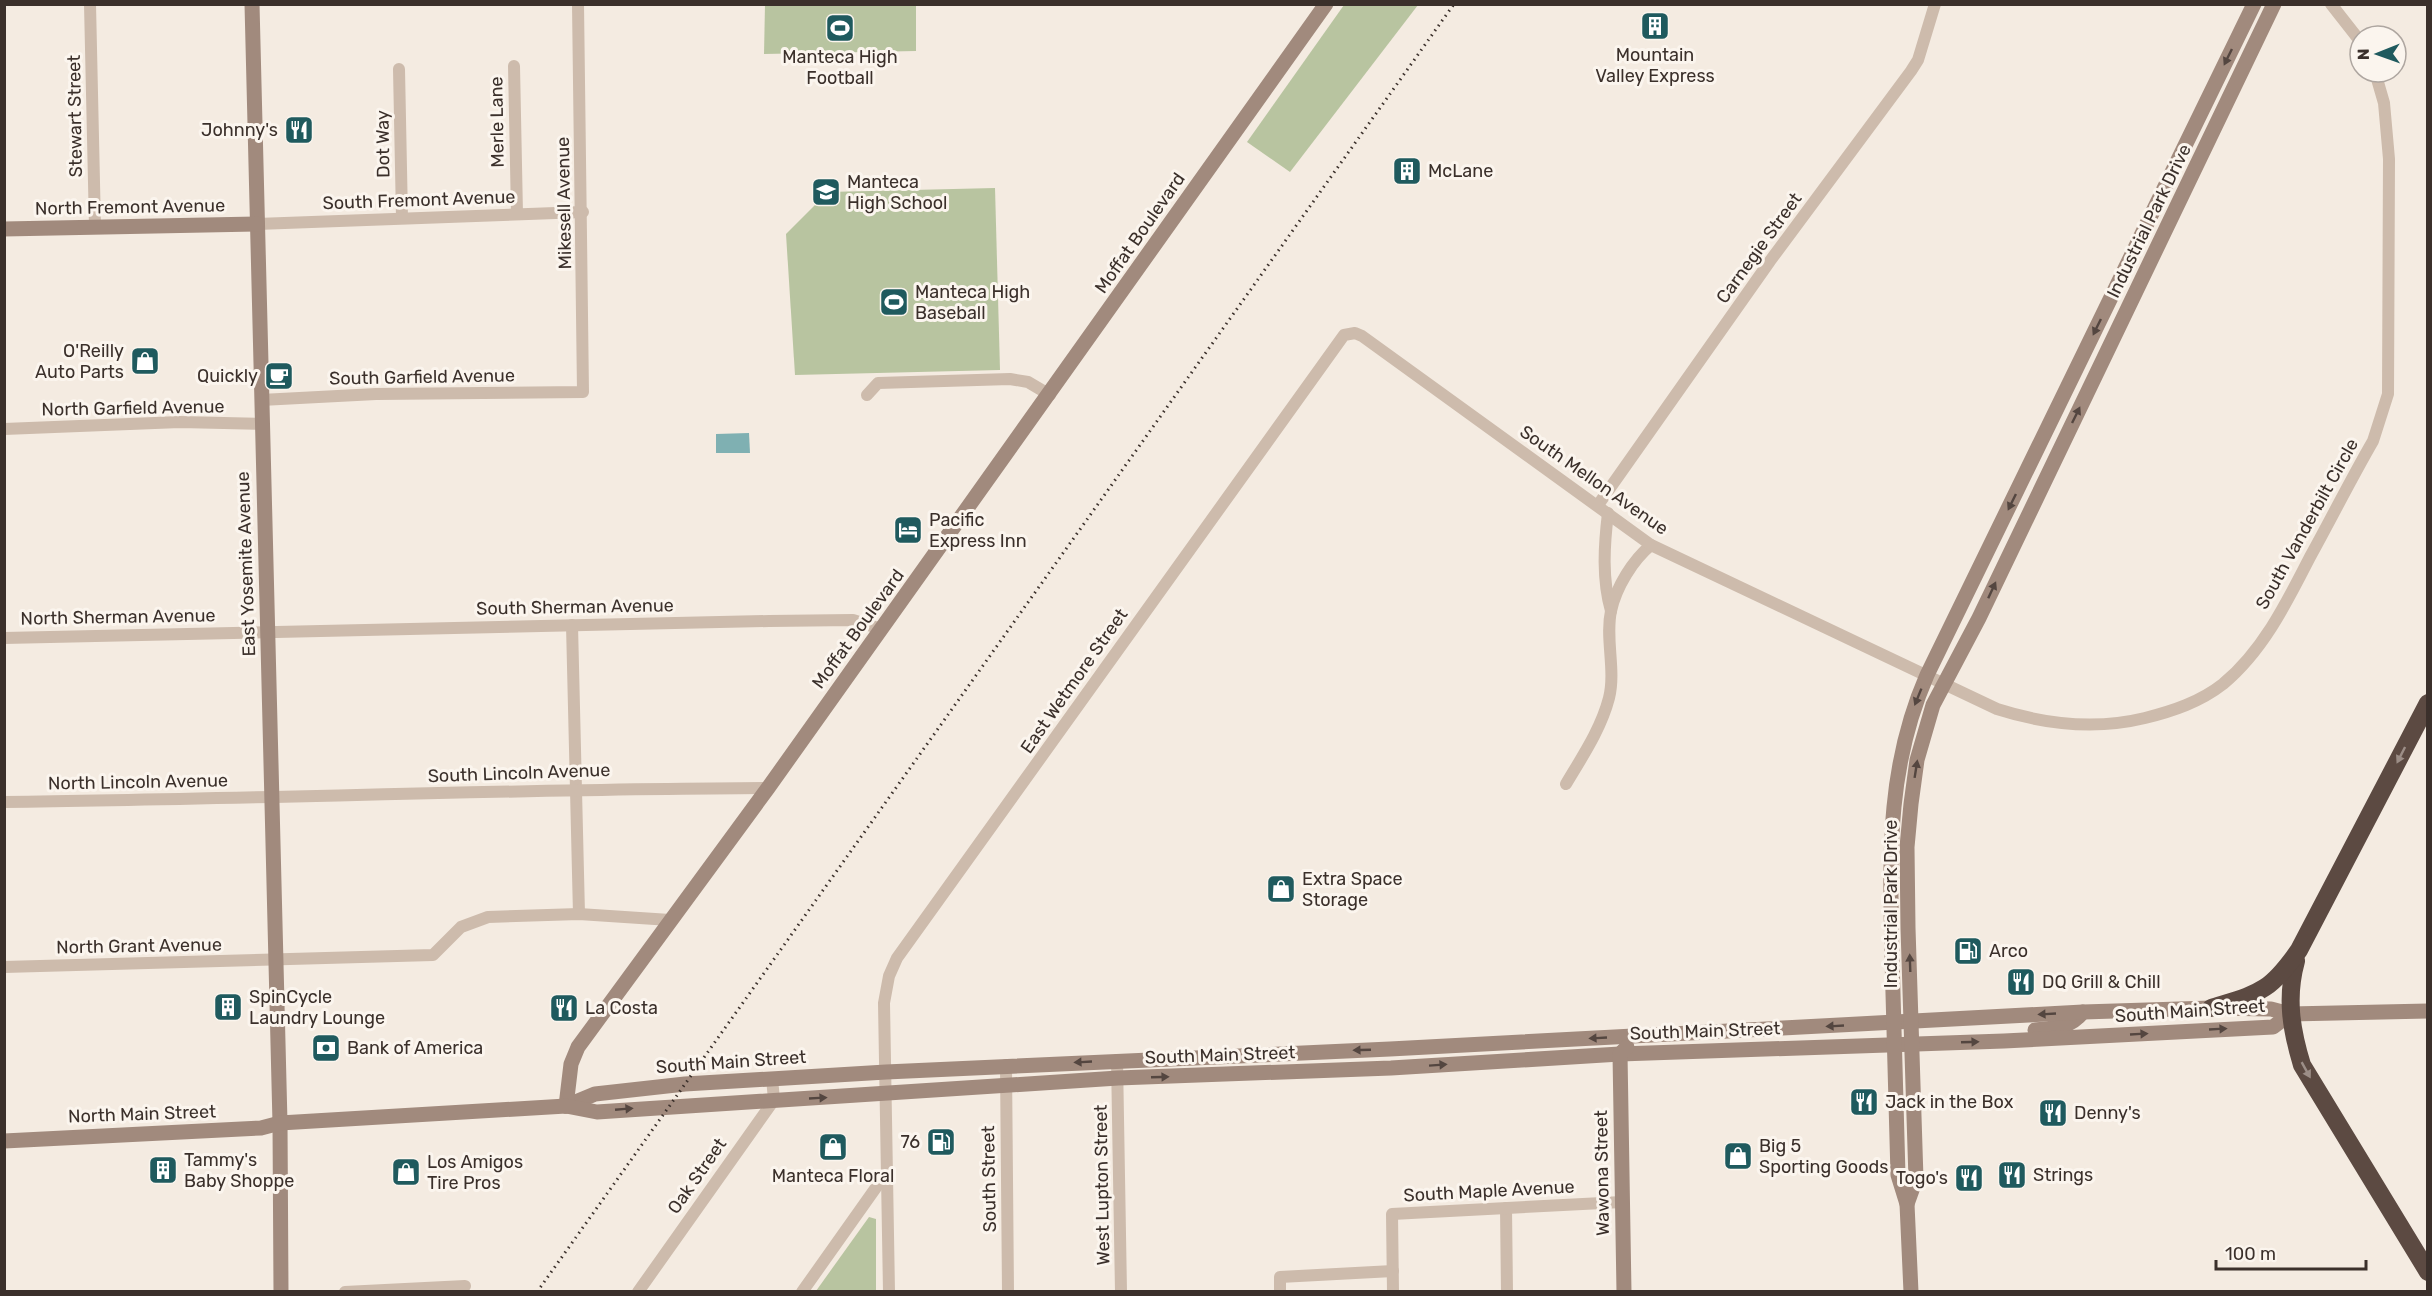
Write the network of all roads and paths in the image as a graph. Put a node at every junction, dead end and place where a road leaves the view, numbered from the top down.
1 (90, 4) edge
2 (252, 4) edge
3 (1326, 4) edge
4 (1935, 4) edge
5 (2254, 4) edge
6 (2274, 4) edge
7 (2331, 4) edge
8 (578, 9) edge
9 (2348, 26) edge
10 (514, 66) dead end
11 (399, 69) dead end
12 (2378, 84) edge
13 (583, 212) junction
14 (517, 214) junction
15 (402, 218) junction
16 (257, 224) junction
17 (95, 227) junction
18 (4, 228) edge
19 (1369, 341) joint
20 (583, 392) joint
21 (867, 395) dead end
22 (1050, 395) junction
23 (261, 399) junction
24 (262, 424) junction
25 (4, 429) edge
26 (2040, 444) junction
27 (2057, 454) junction
28 (1603, 509) junction
29 (2002, 524) junction
30 (2019, 533) junction
31 (1651, 545) junction
32 (1611, 611) junction
33 (572, 625) junction
34 (881, 629) junction
35 (268, 632) junction
36 (4, 638) edge
37 (1927, 675) junction
38 (1944, 683) junction
39 (2427, 703) edge
40 (1566, 784) dead end
41 (768, 788) junction
42 (576, 789) junction
43 (272, 799) junction
44 (4, 802) edge
45 (579, 914) junction
46 (670, 920) junction
47 (2299, 950) junction
48 (274, 960) junction
49 (4, 966) edge
50 (2211, 1008) junction
51 (2163, 1010) junction
52 (2427, 1011) edge
53 (2083, 1012) junction
54 (2290, 1014) junction
55 (1912, 1022) junction
56 (1894, 1023) junction
57 (2164, 1032) junction
58 (1679, 1034) junction
59 (2004, 1041) junction
60 (1894, 1044) junction
61 (1912, 1044) junction
62 (1390, 1049) junction
63 (1620, 1054) junction
64 (1118, 1060) junction
65 (1006, 1065) junction
66 (1391, 1068) junction
67 (886, 1072) junction
68 (772, 1078) junction
69 (1118, 1078) junction
70 (1006, 1085) junction
71 (886, 1094) junction
72 (774, 1100) junction
73 (566, 1106) junction
74 (280, 1123) junction
75 (4, 1141) edge
76 (887, 1172) junction
77 (1622, 1202) junction
78 (1907, 1204) junction
79 (1506, 1208) junction
80 (1393, 1271) junction
81 (2427, 1272) edge
82 (465, 1286) dead end
83 (281, 1292) edge
84 (345, 1292) edge
85 (638, 1292) edge
86 (802, 1292) edge
87 (889, 1292) edge
88 (1008, 1292) edge
89 (1121, 1292) edge
90 (1280, 1292) edge
91 (1393, 1292) edge
92 (1507, 1292) edge
93 (1623, 1292) edge
94 (1911, 1292) edge

1 - 17 street, Stewart Street
2 - 16 main road, East Yosemite Avenue
3 - 22 main road, Moffat Boulevard
4 - 28 street, Carnegie Street
5 -> 26 main road, Industrial Park Drive
27 -> 6 main road, Industrial Park Drive
7 - 9 street
8 - 13 street, Mikesell Avenue
10 - 14 street, Merle Lane
11 - 15 street, Dot Way
12 - 38 street, South Vanderbilt Circle
13 - 14 street, South Fremont Avenue
13 - 20 street, Mikesell Avenue
14 - 15 street, South Fremont Avenue
15 - 16 street, South Fremont Avenue
16 - 17 main road, North Fremont Avenue
16 - 23 main road, East Yosemite Avenue
17 - 18 main road, North Fremont Avenue
19 - 28 street, South Mellon Avenue
19 - 67 street, East Wetmore Street
20 - 23 street, South Garfield Avenue
21 - 22 street
22 - 34 main road, Moffat Boulevard
23 - 24 main road, East Yosemite Avenue
24 - 25 street, North Garfield Avenue
24 - 35 main road, East Yosemite Avenue
26 - 27 main road
26 -> 29 main road, Industrial Park Drive
27 - 30 main road, Industrial Park Drive
28 - 31 street, South Mellon Avenue
28 - 32 street
29 - 30 main road
29 - 37 main road, Industrial Park Drive
38 -> 30 main road, Industrial Park Drive
31 - 32 street
31 - 37 street, South Mellon Avenue
32 - 40 street
33 - 34 street, South Sherman Avenue
33 - 35 street, South Sherman Avenue
33 - 42 street
34 - 41 main road, Moffat Boulevard
35 - 36 street, North Sherman Avenue
35 - 43 main road, East Yosemite Avenue
37 - 38 street, South Mellon Avenue
37 -> 56 main road, Industrial Park Drive
55 -> 38 main road, Industrial Park Drive
39 -> 47 highway
41 - 42 street, South Lincoln Avenue
41 - 46 main road, Moffat Boulevard
42 - 43 street, South Lincoln Avenue
42 - 45 street
43 - 44 street, North Lincoln Avenue
43 - 48 main road, East Yosemite Avenue
45 - 46 street, North Grant Avenue
45 - 48 street, North Grant Avenue
46 - 73 main road, Moffat Boulevard
47 - 50 highway
47 - 54 highway
48 - 49 street, North Grant Avenue
48 - 74 main road, East Yosemite Avenue
50 - 51 main road, South Main Street
50 - 54 main road, South Main Street
51 - 53 main road, South Main Street
51 - 57 main road
52 - 54 main road, South Main Street
53 -> 55 main road, South Main Street
53 - 59 main road
57 -> 54 main road, South Main Street
54 -> 81 highway
55 - 56 main road, South Main Street
55 - 61 main road, Industrial Park Drive
56 -> 58 main road, South Main Street
56 - 60 main road, Industrial Park Drive
59 -> 57 main road, South Main Street
58 -> 62 main road, South Main Street
58 - 63 main road
61 -> 59 main road, South Main Street
60 - 61 main road, South Main Street
60 - 63 main road, South Main Street
60 - 78 main road, Industrial Park Drive
61 - 78 main road, Industrial Park Drive
62 -> 64 main road, South Main Street
62 - 66 main road
66 -> 63 main road, South Main Street
63 - 77 main road, Wawona Street
64 -> 65 main road, South Main Street
64 - 69 street
65 - 67 main road, South Main Street
65 - 70 street, South Street
69 -> 66 main road, South Main Street
67 - 68 main road, South Main Street
67 - 71 street, East Wetmore Street
68 - 72 street
68 - 73 main road, South Main Street
69 - 70 main road, South Main Street
69 - 89 street, West Lupton Street
70 - 71 main road, South Main Street
70 - 88 street, South Street
72 -> 71 main road, South Main Street
71 - 76 street, East Wetmore Street
73 -> 72 main road, South Main Street
72 - 85 street, Oak Street
73 - 74 main road, South Main Street
74 - 75 main road, North Main Street
74 - 83 main road, East Yosemite Avenue
76 - 86 street
76 - 87 street, East Wetmore Street
77 - 79 street, South Maple Avenue
77 - 93 main road, Wawona Street
78 - 94 main road
79 - 80 street, South Maple Avenue
79 - 92 street
80 - 90 street
80 - 91 street
82 - 84 street

